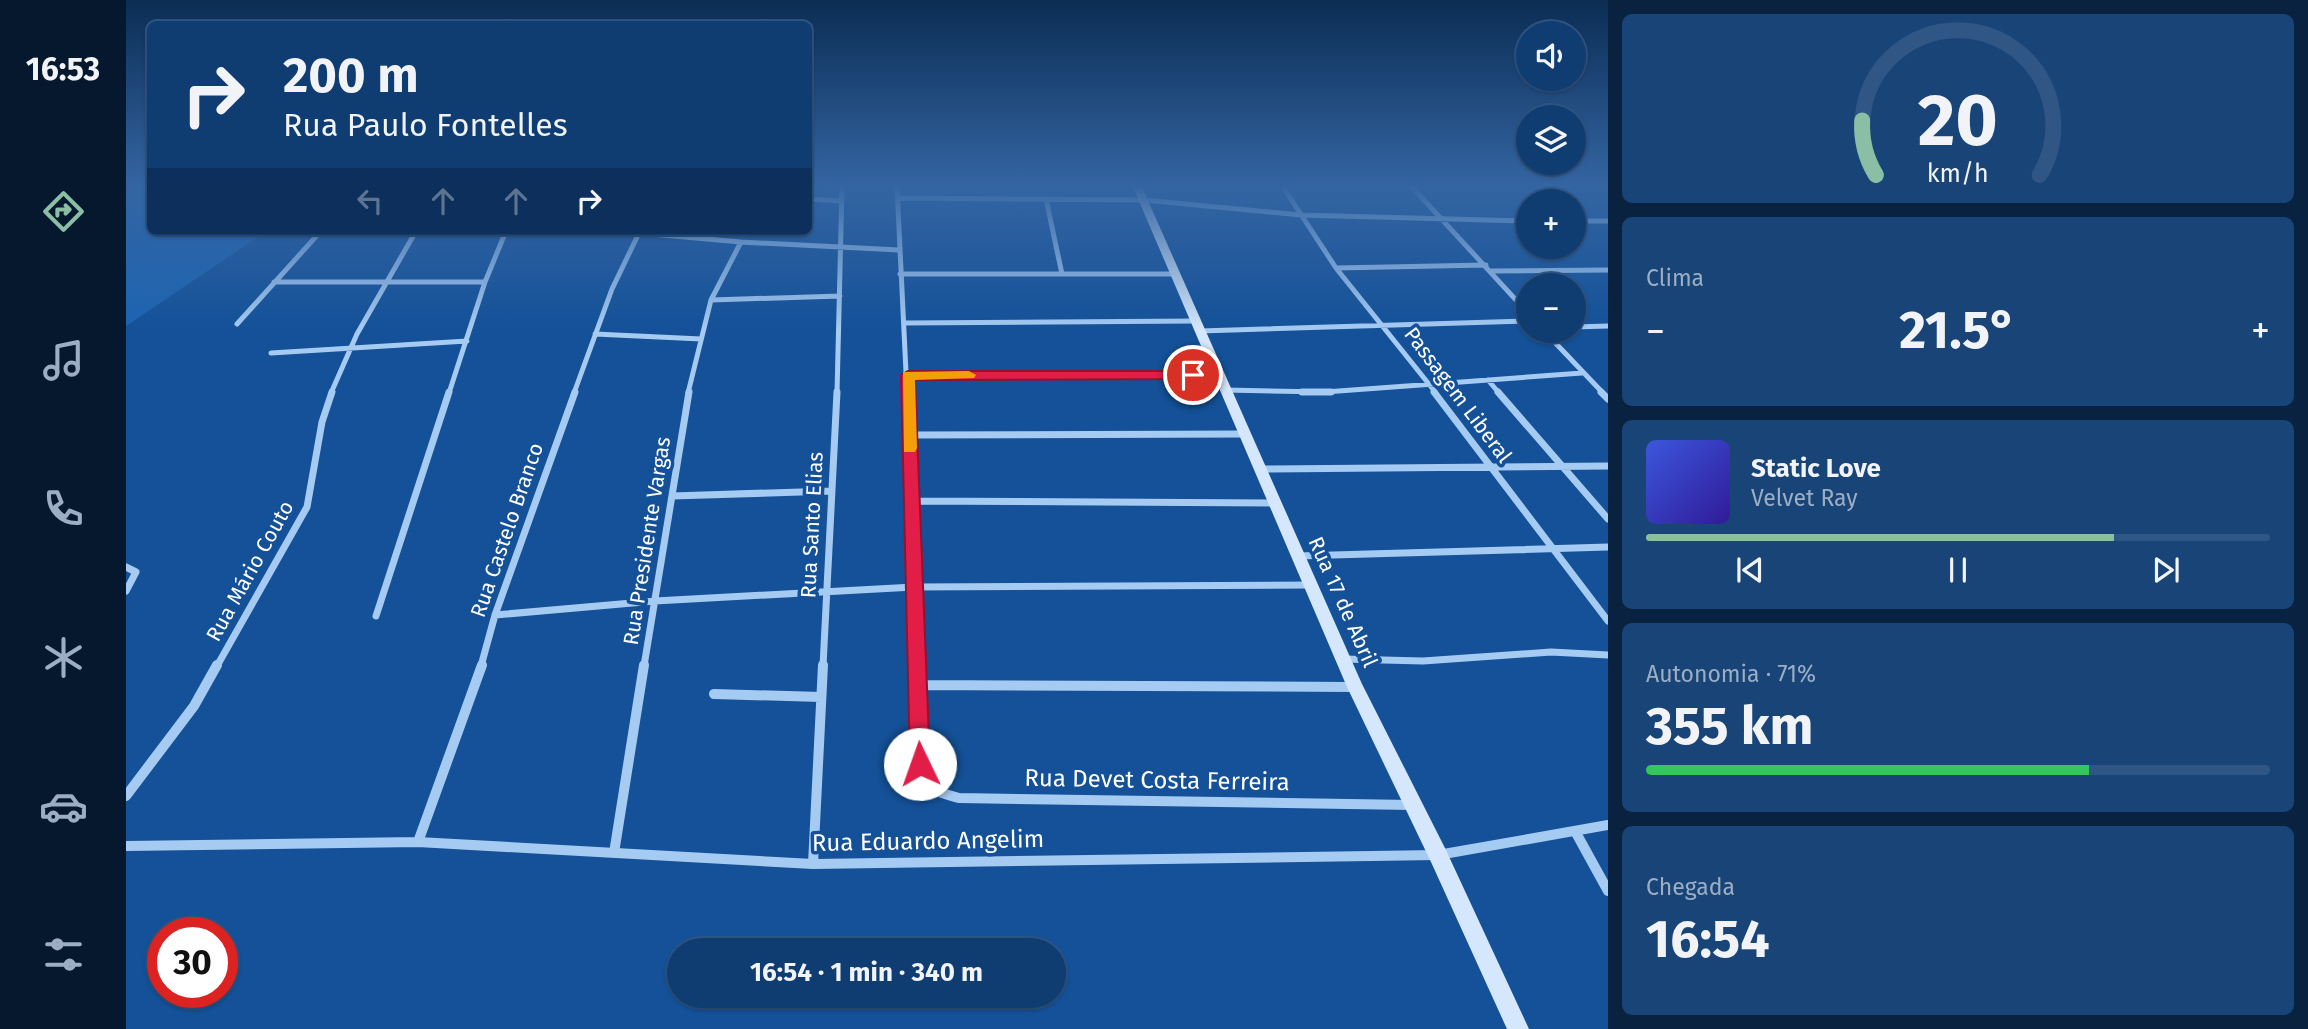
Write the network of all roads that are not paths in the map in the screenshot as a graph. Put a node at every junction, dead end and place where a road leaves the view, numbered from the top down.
1 (317, 235) edge
2 (414, 235) edge
3 (504, 235) edge
4 (638, 235) edge
5 (682, 235) edge
6 (842, 235) edge
7 (899, 235) edge
8 (1054, 235) edge
9 (1159, 235) edge
10 (1314, 235) edge
11 (1458, 235) edge
12 (741, 242) junction
13 (842, 249) junction
14 (899, 250) junction
15 (1486, 265) junction
16 (1336, 268) junction
17 (1608, 270) edge
18 (1491, 271) junction
19 (900, 274) junction
20 (1062, 274) junction
21 (1175, 274) junction
22 (274, 282) junction
23 (386, 282) junction
24 (485, 282) junction
25 (840, 296) junction
26 (1516, 299) edge
27 (711, 300) junction
28 (1516, 321) edge
29 (237, 324) dead end
30 (904, 324) junction
31 (1384, 325) junction
32 (1197, 326) junction
33 (1608, 326) edge
34 (1586, 327) edge
35 (595, 334) junction
36 (701, 339) junction
37 (467, 341) junction
38 (1555, 343) edge
39 (352, 347) junction
40 (271, 353) dead end
41 (1582, 373) junction
42 (908, 375) junction
43 (1219, 375) junction
44 (1488, 380) junction
45 (1427, 386) junction
46 (1608, 389) edge
47 (1225, 390) junction
48 (1599, 390) junction
49 (1608, 399) edge
50 (1245, 434) junction
51 (909, 435) junction
52 (1608, 466) edge
53 (1562, 467) junction
54 (1491, 468) junction
55 (1261, 469) junction
56 (832, 491) junction
57 (672, 496) junction
58 (910, 501) junction
59 (1273, 503) junction
60 (1608, 519) edge
61 (1608, 547) edge
62 (1554, 549) junction
63 (1298, 556) junction
64 (126, 567) edge
65 (1310, 585) junction
66 (914, 587) junction
67 (126, 591) edge
68 (826, 592) junction
69 (655, 601) junction
70 (495, 615) junction
71 (376, 616) dead end
72 (1608, 621) edge
73 (1608, 654) edge
74 (1343, 659) junction
75 (915, 685) junction
76 (1355, 687) junction
77 (715, 694) dead end
78 (821, 697) junction
79 (126, 796) edge
80 (1411, 805) junction
81 (1608, 825) edge
82 (1574, 831) junction
83 (418, 842) junction
84 (126, 846) edge
85 (614, 853) junction
86 (1438, 855) junction
87 (813, 864) junction
88 (1608, 891) edge
89 (1518, 1029) edge

1 - 22 street
2 - 23 street, Rua Mário Couto
3 - 24 street
4 - 35 street, Rua Castelo Branco
5 - 12 street
6 - 13 street, Rua Santo Elias
7 - 14 street
8 - 20 street
9 - 21 street, Rua 17 de Abril
10 - 16 street, Passagem Liberal
11 - 15 street
12 - 13 street
12 - 27 street, Rua Presidente Vargas
13 - 14 street
13 - 25 street, Rua Santo Elias
14 - 19 street
15 - 16 street
15 - 18 street
16 - 31 street, Passagem Liberal
17 - 18 street
18 - 26 street
19 - 20 street
19 - 30 street
20 - 21 street
21 - 32 street, Rua 17 de Abril
22 - 23 street
22 - 29 street
23 - 24 street
23 - 39 street, Rua Mário Couto
24 - 37 street
25 - 27 street
25 - 56 street, Rua Santo Elias
27 - 36 street, Rua Presidente Vargas
28 - 31 street
30 - 32 street
30 - 42 street
31 - 32 street
31 - 45 street, Passagem Liberal
32 - 43 street, Rua 17 de Abril
33 - 34 street
35 - 36 street
35 - 70 street, Rua Castelo Branco
36 - 57 street, Rua Presidente Vargas
37 - 39 street
37 - 71 street
38 - 41 street
39 - 40 street
39 - 79 street, Rua Mário Couto
41 - 44 street
41 - 48 street
42 - 43 street
42 - 51 street
43 - 47 street, Rua 17 de Abril
44 - 45 street
44 - 53 street
45 - 47 street
45 - 54 street, Passagem Liberal
46 - 48 street
47 - 50 street, Rua 17 de Abril
48 - 49 street
50 - 51 street
50 - 55 street, Rua 17 de Abril
51 - 58 street
52 - 53 street
53 - 54 street
53 - 60 street
54 - 55 street
54 - 62 street, Passagem Liberal
55 - 59 street, Rua 17 de Abril
56 - 57 street
56 - 68 street, Rua Santo Elias
57 - 69 street, Rua Presidente Vargas
58 - 59 street
58 - 66 street
59 - 63 street, Rua 17 de Abril
61 - 62 street
62 - 63 street
62 - 72 street, Passagem Liberal
63 - 65 street, Rua 17 de Abril
64 - 67 street
65 - 66 street
65 - 74 street, Rua 17 de Abril
66 - 68 street
66 - 75 street
68 - 69 street
68 - 78 street, Rua Santo Elias
69 - 70 street
69 - 85 street, Rua Presidente Vargas
70 - 83 street, Rua Castelo Branco
73 - 74 street
74 - 76 street, Rua 17 de Abril
75 - 76 street
75 - 80 street, Rua Devet Costa Ferreira
76 - 80 street, Rua 17 de Abril
77 - 78 street
78 - 87 street, Rua Santo Elias
80 - 86 street, Rua 17 de Abril
81 - 82 street, Rua Eduardo Angelim
82 - 86 street, Rua Eduardo Angelim
82 - 88 street
83 - 84 street, Rua Eduardo Angelim
83 - 85 street, Rua Eduardo Angelim
85 - 87 street, Rua Eduardo Angelim
86 - 87 street, Rua Eduardo Angelim
86 - 89 street, Rua 17 de Abril

